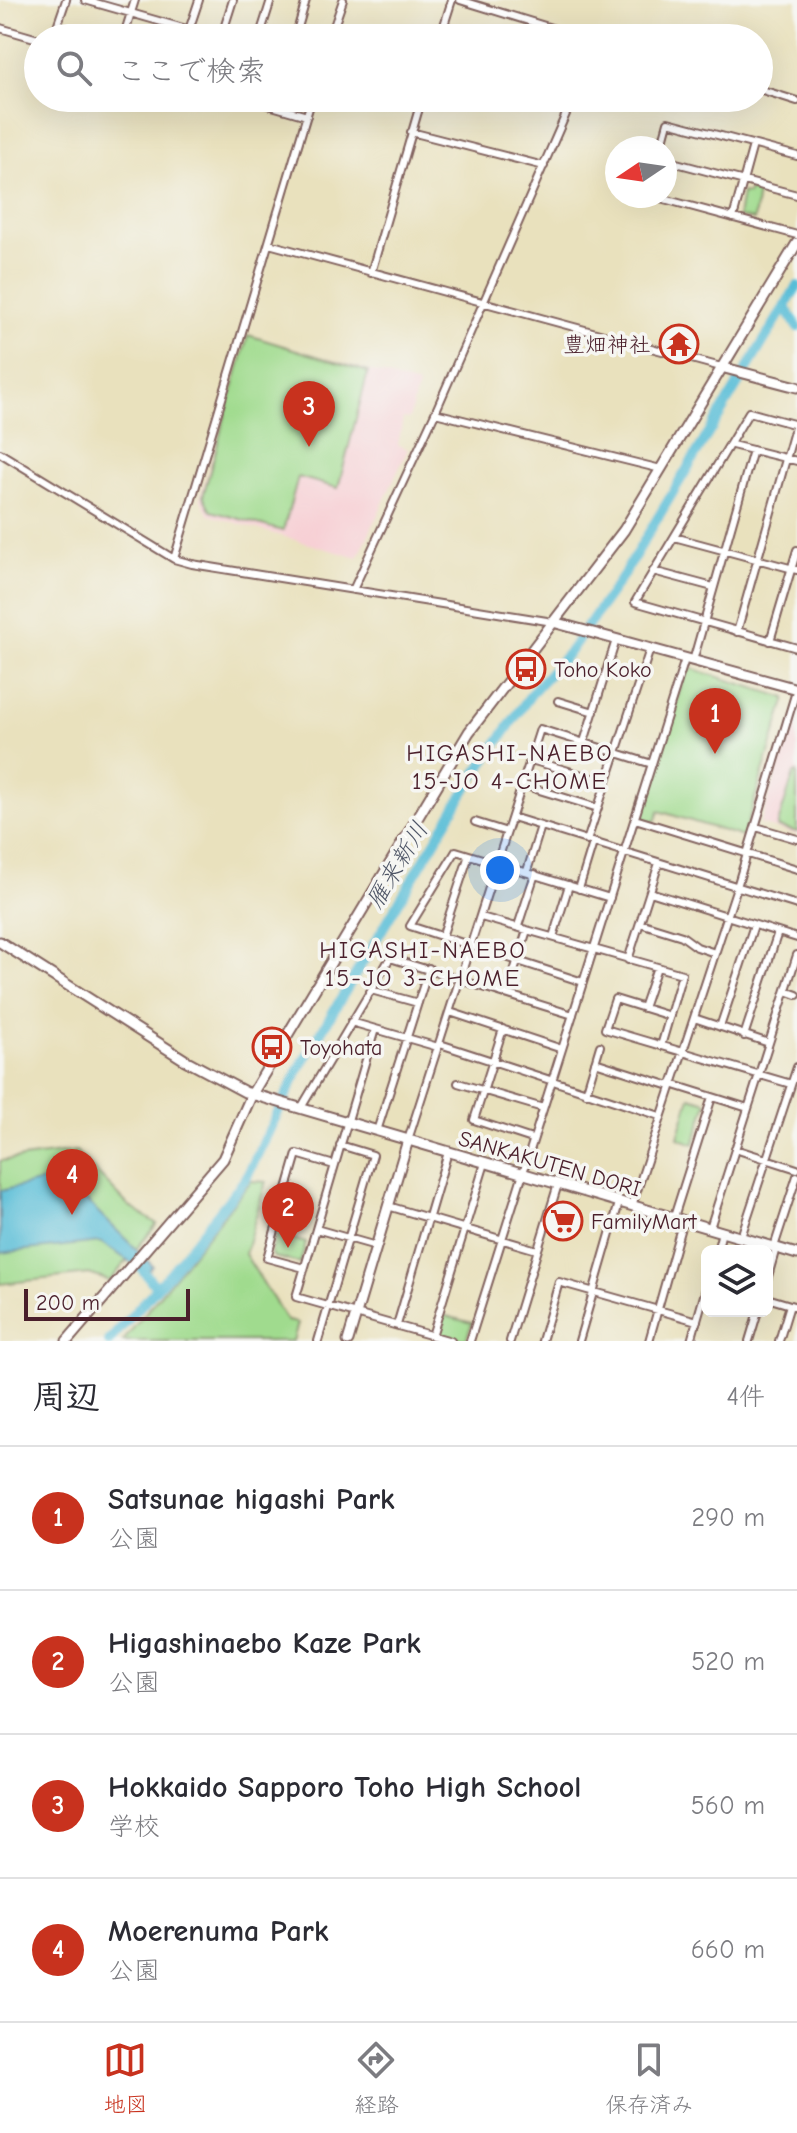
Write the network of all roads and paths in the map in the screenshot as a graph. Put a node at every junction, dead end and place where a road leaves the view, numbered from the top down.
1 (66, 0) edge
2 (85, 0) edge
3 (135, 0) edge
4 (199, 0) edge
5 (233, 0) edge
6 (271, 0) edge
7 (306, 0) edge
8 (343, 0) edge
9 (452, 0) edge
10 (460, 0) edge
11 (98, 2) edge
12 (131, 13) junction
13 (58, 24) edge
14 (127, 24) edge
15 (169, 24) edge
16 (191, 24) edge
17 (224, 24) edge
18 (263, 24) edge
19 (299, 24) edge
20 (335, 24) edge
21 (444, 24) edge
22 (538, 24) edge
23 (0, 28) edge
24 (24, 35) edge
25 (773, 93) edge
26 (797, 101) edge
27 (293, 112) edge
28 (308, 112) edge
29 (417, 112) edge
30 (567, 112) edge
31 (307, 116) junction
32 (411, 132) junction
33 (664, 136) edge
34 (753, 145) junction
35 (797, 156) edge
36 (677, 163) edge
37 (544, 166) junction
38 (743, 181) junction
39 (797, 195) edge
40 (677, 203) edge
41 (733, 218) junction
42 (797, 235) edge
43 (797, 243) edge
44 (269, 244) junction
45 (371, 273) junction
46 (483, 304) junction
47 (726, 368) junction
48 (797, 387) edge
49 (435, 413) junction
50 (797, 423) edge
51 (732, 445) junction
52 (753, 450) junction
53 (0, 453) edge
54 (787, 458) junction
55 (797, 461) edge
56 (661, 469) junction
57 (674, 537) junction
58 (724, 549) junction
59 (797, 550) edge
60 (174, 559) junction
61 (758, 559) junction
62 (794, 569) edge
63 (653, 571) junction
64 (713, 587) junction
65 (353, 590) junction
66 (553, 622) junction
67 (703, 623) junction
68 (737, 632) junction
69 (616, 640) junction
70 (770, 641) junction
71 (797, 648) edge
72 (650, 649) junction
73 (689, 660) junction
74 (797, 688) edge
75 (558, 701) dead end
76 (594, 712) junction
77 (584, 742) junction
78 (616, 752) junction
79 (531, 760) junction
80 (652, 764) junction
81 (606, 782) junction
82 (523, 785) junction
83 (598, 808) junction
84 (512, 817) junction
85 (635, 819) junction
86 (475, 822) dead end
87 (541, 826) junction
88 (756, 827) junction
89 (507, 832) junction
90 (797, 839) edge
91 (590, 842) junction
92 (623, 852) junction
93 (747, 853) junction
94 (469, 855) junction
95 (497, 863) junction
96 (659, 863) junction
97 (797, 869) edge
98 (527, 871) junction
99 (535, 874) junction
100 (569, 885) junction
101 (737, 887) junction
102 (579, 889) junction
103 (650, 892) junction
104 (610, 898) junction
105 (797, 905) edge
106 (727, 916) junction
107 (481, 917) junction
108 (640, 923) junction
109 (754, 925) junction
110 (518, 926) junction
111 (527, 930) junction
112 (778, 932) junction
113 (442, 937) junction
114 (553, 937) junction
115 (797, 938) edge
116 (0, 942) edge
117 (471, 946) junction
118 (594, 948) junction
119 (715, 953) junction
120 (797, 955) edge
121 (628, 960) junction
122 (518, 961) junction
123 (657, 967) junction
124 (429, 968) junction
125 (460, 978) junction
126 (583, 982) junction
127 (371, 990) junction
128 (786, 991) junction
129 (507, 994) junction
130 (797, 995) edge
131 (418, 1003) junction
132 (643, 1008) junction
133 (450, 1012) junction
134 (573, 1015) junction
135 (670, 1016) junction
136 (694, 1018) junction
137 (351, 1022) junction
138 (720, 1027) junction
139 (375, 1029) junction
140 (503, 1029) junction
141 (744, 1036) junction
142 (407, 1039) junction
143 (769, 1043) junction
144 (439, 1046) junction
145 (600, 1046) dead end
146 (661, 1046) junction
147 (562, 1049) junction
148 (682, 1051) junction
149 (595, 1062) junction
150 (494, 1063) junction
151 (797, 1068) edge
152 (759, 1075) junction
153 (551, 1080) junction
154 (458, 1083) dead end
155 (791, 1084) junction
156 (670, 1085) junction
157 (483, 1090) junction
158 (586, 1093) junction
159 (252, 1094) junction
160 (712, 1097) junction
161 (297, 1107) junction
162 (543, 1108) junction
163 (748, 1108) junction
164 (660, 1116) junction
165 (346, 1122) junction
166 (377, 1131) junction
167 (532, 1139) junction
168 (408, 1140) junction
169 (340, 1145) junction
170 (735, 1149) junction
171 (448, 1152) junction
172 (767, 1159) junction
173 (485, 1163) junction
174 (334, 1165) junction
175 (797, 1169) edge
176 (520, 1173) junction
177 (797, 1176) edge
178 (558, 1184) junction
179 (619, 1203) junction
180 (388, 1206) junction
181 (632, 1206) junction
182 (428, 1218) junction
183 (678, 1218) junction
184 (710, 1228) junction
185 (316, 1229) junction
186 (464, 1229) junction
187 (722, 1232) junction
188 (741, 1237) junction
189 (349, 1238) junction
190 (500, 1238) junction
191 (719, 1245) edge
192 (376, 1246) junction
193 (775, 1247) junction
194 (537, 1250) junction
195 (797, 1254) edge
196 (773, 1255) edge
197 (304, 1268) junction
198 (593, 1291) junction
199 (773, 1300) edge
200 (328, 1306) junction
201 (793, 1306) edge
202 (701, 1307) edge
203 (658, 1310) junction
204 (356, 1313) junction
205 (756, 1317) edge
206 (697, 1321) junction
207 (397, 1325) junction
208 (432, 1336) junction
209 (67, 1341) edge
210 (318, 1341) edge
211 (348, 1341) edge
212 (451, 1341) edge
213 (470, 1341) edge
214 (510, 1341) edge
215 (542, 1341) edge
216 (579, 1341) edge
217 (649, 1341) edge
218 (691, 1341) edge
219 (749, 1341) edge
220 (779, 1341) edge

1 - 13 street
2 - 11 street
3 - 12 street
4 - 16 street
5 - 17 street
6 - 18 street
7 - 19 street
8 - 20 street
9 - 21 street
10 - 22 street
11 - 12 street
12 - 14 street
12 - 15 street
23 - 24 street
25 - 26 street
27 - 31 street
28 - 31 street
29 - 32 street
30 - 37 street
31 - 44 street
32 - 37 street
32 - 45 street
33 - 34 street
34 - 35 street
34 - 38 street
36 - 38 street
37 - 46 street
38 - 39 street
38 - 41 street
40 - 41 street
41 - 42 street
43 - 47 street
44 - 45 street
44 - 60 street
45 - 46 street
46 - 47 street
46 - 49 street
47 - 48 street
47 - 56 street
49 - 56 street
49 - 65 street
50 - 51 street
50 - 54 street
51 - 52 street
51 - 57 street
52 - 54 street
52 - 58 street
53 - 60 street
54 - 55 street
54 - 61 street
56 - 66 street
57 - 58 street
57 - 63 street
58 - 61 street
58 - 64 street
59 - 62 street
60 - 65 street
61 - 62 street
61 - 68 street
62 - 70 street
63 - 64 street
63 - 67 street
64 - 67 street
65 - 66 street
66 - 69 street
66 - 159 street
67 - 68 street
67 - 73 street
68 - 70 street
69 - 72 street
69 - 76 street
70 - 71 street
72 - 73 street
72 - 78 street
73 - 74 street
73 - 80 street
74 - 88 street
75 - 76 street
76 - 77 street
77 - 78 street
77 - 79 street
78 - 80 street
78 - 81 street
79 - 81 street
79 - 82 street
80 - 85 street
81 - 83 street
82 - 83 street
82 - 84 street
83 - 91 street
84 - 87 street
84 - 89 street
85 - 92 street
85 - 93 street
86 - 89 street
87 - 91 street
87 - 98 street
88 - 90 street
88 - 93 street
89 - 95 street
91 - 92 street
91 - 102 street
92 - 96 street
92 - 104 street
93 - 97 street
93 - 101 street
94 - 95 street
94 - 113 street
94 - 113 street
95 - 98 street
95 - 107 street
96 - 101 street
96 - 103 street
98 - 99 street
99 - 100 street
99 - 110 street
100 - 102 street
100 - 114 street
101 - 105 street
101 - 106 street
102 - 104 street
103 - 106 street
103 - 108 street
104 - 118 street
106 - 109 street
106 - 119 street
107 - 110 street
107 - 117 street
108 - 119 street
108 - 121 street
109 - 112 street
109 - 138 street
110 - 111 street
111 - 114 street
111 - 122 street
112 - 115 street
112 - 141 street
113 - 117 street
114 - 118 street
116 - 159 street
117 - 122 street
117 - 125 street
118 - 121 street
118 - 126 street
119 - 136 street
120 - 128 street
121 - 123 street
122 - 126 street
122 - 129 street
123 - 132 street
123 - 135 street
124 - 125 street
124 - 127 street
124 - 131 street
125 - 129 street
125 - 133 street
126 - 134 street
127 - 131 street
127 - 137 street
128 - 130 street
128 - 143 street
129 - 134 street
131 - 142 street
132 - 135 street
132 - 146 street
133 - 140 street
133 - 144 street
134 - 147 street
135 - 146 street
136 - 138 street
136 - 148 street
137 - 139 street
137 - 161 street
138 - 141 street
139 - 142 street
139 - 165 street
140 - 147 street
140 - 150 street
141 - 143 street
142 - 144 street
142 - 166 street
143 - 152 street
144 - 150 street
144 - 168 street
145 - 149 street
146 - 148 street
147 - 153 street
148 - 152 street
148 - 156 street
149 - 156 street
149 - 158 street
150 - 153 street
150 - 157 street
151 - 155 street
152 - 155 street
152 - 163 street
153 - 158 street
153 - 162 street
154 - 157 street
155 - 172 street
156 - 160 street
156 - 164 street
157 - 162 street
157 - 167 street
158 - 164 street
159 - 161 street, SANKAKUTEN DORI
159 - 209 street
160 - 163 street
160 - 183 street
161 - 165 street, SANKAKUTEN DORI
162 - 167 street
163 - 170 street
164 - 181 street
165 - 166 street, SANKAKUTEN DORI
165 - 169 street
166 - 168 street, SANKAKUTEN DORI
167 - 176 street
168 - 171 street, SANKAKUTEN DORI
168 - 180 street
169 - 174 street
169 - 189 street
170 - 172 street
170 - 184 street
171 - 173 street, SANKAKUTEN DORI
171 - 182 street
172 - 175 street
172 - 188 street
173 - 176 street, SANKAKUTEN DORI
173 - 186 street
174 - 185 street
174 - 197 street
176 - 178 street, SANKAKUTEN DORI
176 - 190 street
177 - 193 street
178 - 179 street, SANKAKUTEN DORI
178 - 194 street
179 - 181 street, SANKAKUTEN DORI
179 - 198 street
180 - 182 street
180 - 192 street
181 - 183 street, SANKAKUTEN DORI
182 - 186 street
182 - 207 street
183 - 184 street, SANKAKUTEN DORI
183 - 203 street
184 - 187 street, SANKAKUTEN DORI
185 - 189 street
185 - 197 street
186 - 190 street
186 - 208 street
187 - 188 street, SANKAKUTEN DORI
187 - 191 street
188 - 193 street, SANKAKUTEN DORI
189 - 192 street
189 - 200 street
190 - 194 street
190 - 213 street
192 - 204 street
193 - 195 street, SANKAKUTEN DORI
193 - 196 street
194 - 214 street
197 - 200 street
198 - 203 street
198 - 215 street
198 - 216 street
199 - 201 street
200 - 204 street
200 - 210 street
201 - 220 street
202 - 206 street
203 - 206 street
203 - 217 street
204 - 207 street
204 - 211 street
205 - 219 street
206 - 218 street
207 - 208 street
208 - 212 street

